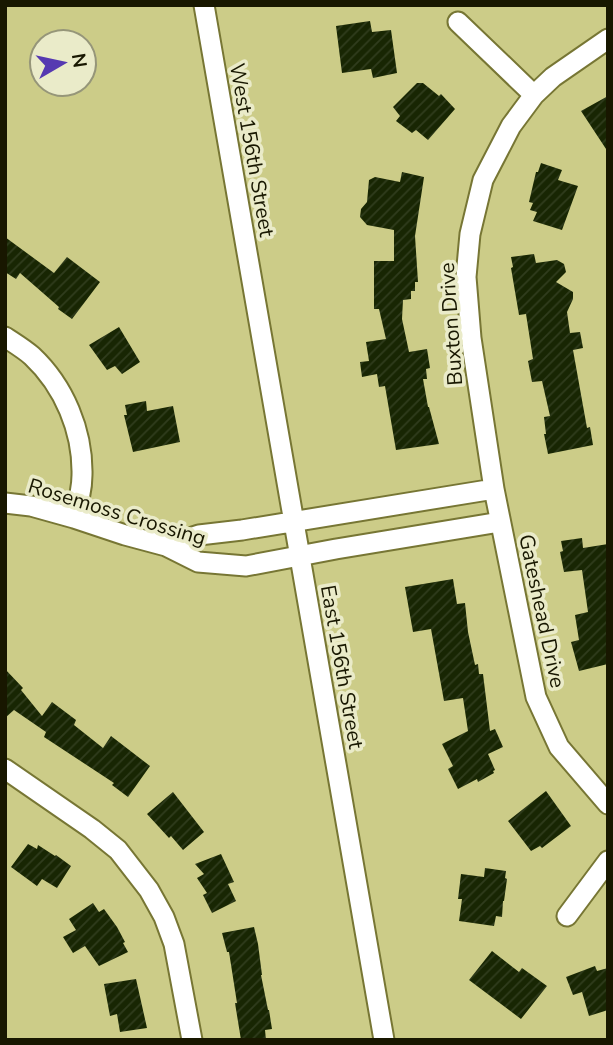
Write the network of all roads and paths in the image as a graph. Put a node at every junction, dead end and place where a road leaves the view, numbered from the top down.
1 (204, 5) edge
2 (458, 22) dead end
3 (608, 38) edge
4 (534, 94) junction
5 (256, 303) joint
6 (5, 337) edge
7 (494, 489) junction
8 (5, 503) edge
9 (74, 518) junction
10 (293, 521) junction
11 (500, 522) junction
12 (166, 546) junction
13 (300, 556) junction
14 (5, 769) edge
15 (608, 804) edge
16 (608, 861) edge
17 (567, 916) dead end
18 (192, 1040) edge
19 (384, 1040) edge

1 - 5 street, West 156th Street
2 - 4 street
3 - 4 street, Buxton Drive
4 - 7 street, Buxton Drive
5 - 10 street, East 156th Street
6 - 9 street
7 - 10 street
7 - 11 street, Gateshead Drive
8 - 9 street, Rosemoss Crossing
9 - 12 street, Rosemoss Crossing
10 - 12 street
10 - 13 street, East 156th Street
11 - 13 street, Rosemoss Crossing
11 - 15 street, Gateshead Drive
12 - 13 street, Rosemoss Crossing
13 - 19 street, East 156th Street
14 - 18 street
16 - 17 street

